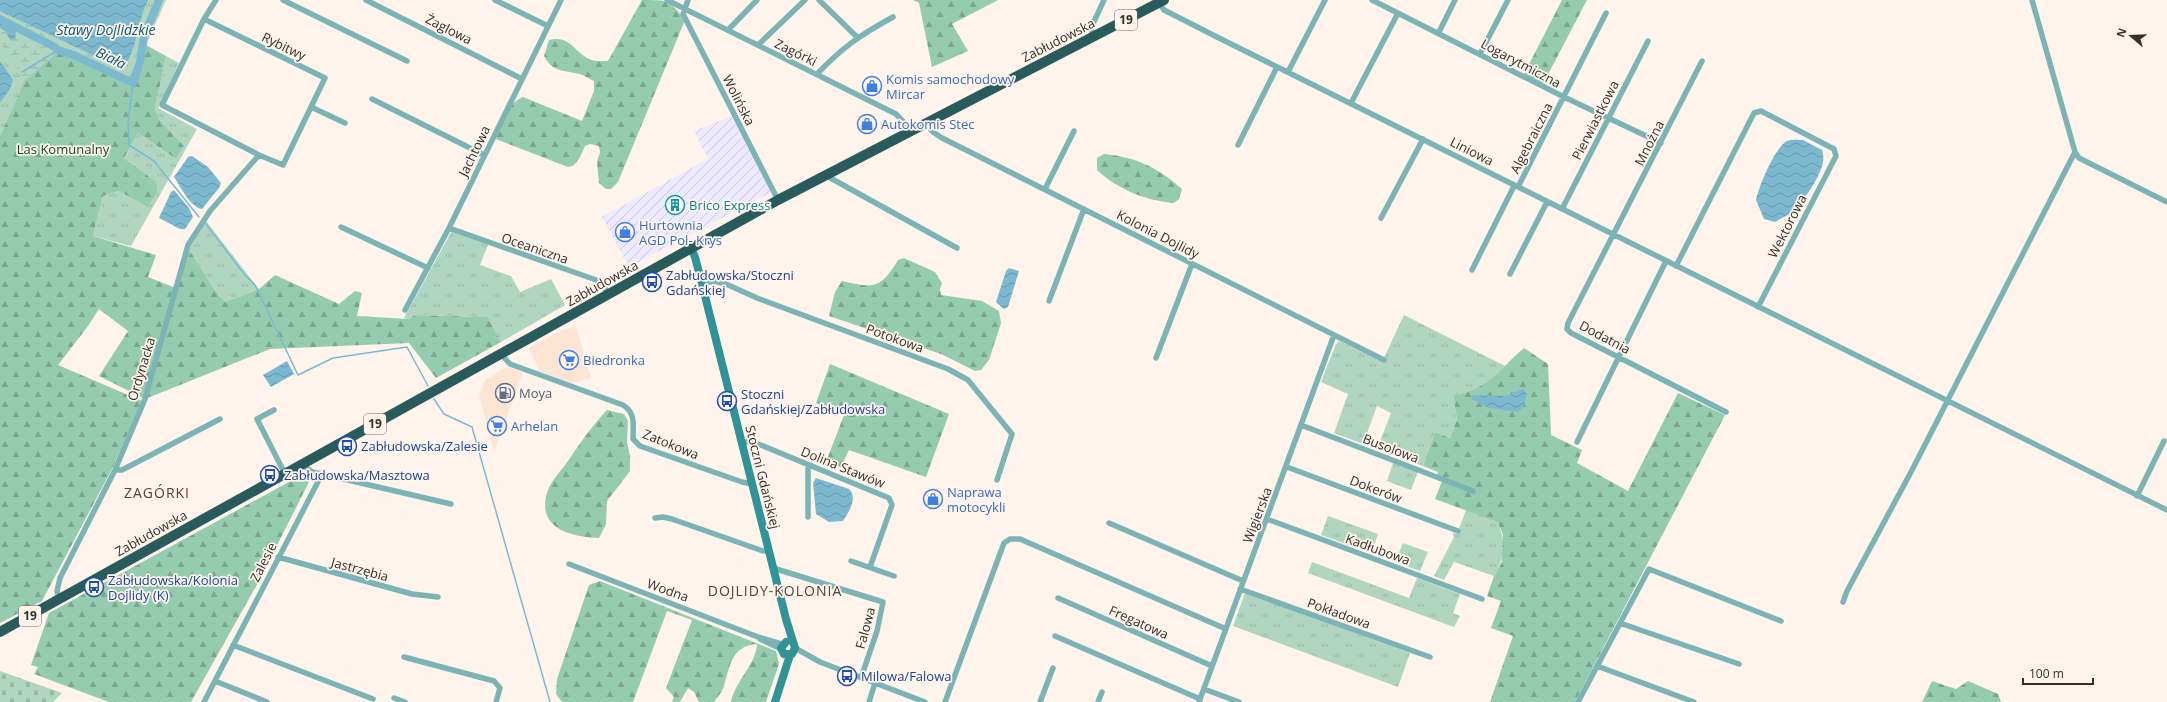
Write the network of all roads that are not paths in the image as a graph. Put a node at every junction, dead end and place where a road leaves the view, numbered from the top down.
1 (216, 0) edge
2 (284, 0) edge
3 (366, 0) edge
4 (495, 0) edge
5 (561, 0) edge
6 (667, 0) edge
7 (688, 0) edge
8 (757, 0) edge
9 (805, 0) edge
10 (819, 0) edge
11 (1104, 0) edge
12 (1325, 0) edge
13 (1372, 0) edge
14 (1455, 0) edge
15 (1508, 0) edge
16 (2032, 0) edge
17 (1162, 1) edge
18 (684, 8) junction
19 (1398, 12) junction
20 (1606, 13) dead end
21 (893, 17) dead end
22 (204, 19) junction
23 (548, 26) junction
24 (728, 30) junction
25 (1439, 32) junction
26 (857, 37) junction
27 (1093, 37) junction
28 (1648, 41) dead end
29 (758, 45) junction
30 (1480, 54) junction
31 (407, 61) dead end
32 (1702, 61) dead end
33 (1278, 67) junction
34 (1288, 72) junction
35 (817, 74) junction
36 (522, 79) junction
37 (1564, 98) junction
38 (372, 99) dead end
39 (1351, 103) junction
40 (311, 106) junction
41 (1609, 118) junction
42 (925, 122) junction
43 (345, 123) dead end
44 (911, 130) junction
45 (1074, 130) dead end
46 (1423, 139) junction
47 (1661, 143) junction
48 (1238, 146) dead end
49 (2075, 152) junction
50 (259, 155) junction
51 (484, 155) junction
52 (825, 174) junction
53 (1516, 186) junction
54 (1045, 189) junction
55 (778, 200) junction
56 (1547, 202) junction
57 (2167, 202) edge
58 (1084, 208) junction
59 (1562, 209) junction
60 (1381, 218) dead end
61 (341, 227) dead end
62 (449, 228) junction
63 (1615, 235) junction
64 (690, 248) junction
65 (957, 248) dead end
66 (1666, 261) junction
67 (1192, 264) junction
68 (1676, 266) junction
69 (428, 268) junction
70 (1472, 270) dead end
71 (1510, 274) dead end
72 (702, 284) junction
73 (609, 294) junction
74 (1049, 301) dead end
75 (1758, 307) junction
76 (405, 310) dead end
77 (1334, 335) junction
78 (501, 354) junction
79 (1618, 357) junction
80 (1156, 358) dead end
81 (1384, 360) dead end
82 (1946, 401) junction
83 (274, 410) dead end
84 (1726, 412) dead end
85 (220, 419) dead end
86 (1301, 425) junction
87 (2164, 441) dead end
88 (1577, 442) dead end
89 (742, 443) junction
90 (2160, 449) junction
91 (2167, 452) edge
92 (303, 465) junction
93 (808, 465) junction
94 (1287, 467) junction
95 (115, 470) junction
96 (285, 474) junction
97 (322, 474) junction
98 (997, 480) dead end
99 (752, 484) junction
100 (1473, 491) dead end
101 (2138, 496) junction
102 (451, 504) dead end
103 (2167, 510) edge
104 (808, 517) dead end
105 (655, 518) dead end
106 (1267, 519) junction
107 (1109, 523) dead end
108 (1458, 531) dead end
109 (769, 550) junction
110 (278, 557) junction
111 (851, 562) dead end
112 (569, 564) dead end
113 (870, 567) junction
114 (773, 568) junction
115 (894, 576) dead end
116 (1243, 581) junction
117 (1240, 589) junction
118 (438, 597) dead end
119 (1058, 598) dead end
120 (59, 599) junction
121 (1482, 599) dead end
122 (1843, 602) dead end
123 (1781, 621) dead end
124 (1620, 623) junction
125 (1226, 628) junction
126 (0, 632) edge
127 (1055, 636) dead end
128 (233, 645) junction
129 (788, 649) junction
130 (404, 657) dead end
131 (1430, 657) dead end
132 (1739, 664) dead end
133 (1212, 666) junction
134 (1597, 666) junction
135 (1053, 668) dead end
136 (861, 678) junction
137 (215, 681) junction
138 (875, 683) junction
139 (1204, 689) junction
140 (1102, 692) dead end
141 (394, 698) dead end
142 (373, 699) dead end
143 (1200, 700) edge
144 (204, 702) edge
145 (267, 702) edge
146 (404, 702) edge
147 (496, 702) edge
148 (774, 702) edge
149 (868, 702) edge
150 (924, 702) edge
151 (945, 702) edge
152 (1040, 702) edge
153 (1098, 702) edge
154 (1239, 702) edge
155 (1578, 702) edge
156 (1694, 702) edge

1 - 22 street
2 - 31 street
3 - 36 street, Żaglowa
4 - 23 street
5 - 23 street, Jachtowa
6 - 18 street, Zagórki
7 - 18 street
8 - 24 street
9 - 29 street
10 - 26 street
11 - 27 street
12 - 34 street
13 - 19 street, Logarytmiczna
14 - 25 street
15 - 30 street
16 - 49 street
17 - 27 highway, Zabłudowska / 19
17 - 33 street, Liniowa
18 - 24 street, Zagórki
18 - 55 street, Wolińska
19 - 25 street, Logarytmiczna
19 - 39 street
20 - 37 street, Algebraiczna
21 - 26 street
22 - 40 street, Rybitwy
22 - 50 street
23 - 36 street, Jachtowa
24 - 29 street, Zagórki
25 - 30 street, Logarytmiczna
26 - 35 street
27 - 42 highway, Zabłudowska / 19
28 - 41 street, Pierwiastkowa
29 - 35 street, Zagórki
30 - 37 street, Logarytmiczna
32 - 47 street, Mnożna
33 - 34 street, Liniowa
33 - 48 street
34 - 39 street, Liniowa
35 - 44 street, Zagórki
36 - 51 street, Jachtowa
37 - 41 street, Logarytmiczna
37 - 53 street, Algebraiczna
38 - 51 street
39 - 46 street, Liniowa
40 - 43 street
40 - 50 street, Rybitwy
41 - 47 street, Logarytmiczna
41 - 59 street, Pierwiastkowa
42 - 44 highway, Zabłudowska / 19
42 - 54 street, Kolonia Dojlidy
44 - 52 highway, Zabłudowska / 19
45 - 54 street
46 - 53 street, Liniowa
46 - 60 street
47 - 63 street, Mnożna
49 - 57 street
49 - 82 street
50 - 95 street, Ordynacka
51 - 62 street, Jachtowa
52 - 55 highway, Zabłudowska / 19
52 - 65 street
53 - 56 street, Liniowa
53 - 70 street, Algebraiczna
54 - 58 street, Kolonia Dojlidy
55 - 64 highway, Zabłudowska / 19
56 - 59 street, Liniowa
56 - 71 street
58 - 67 street, Kolonia Dojlidy
58 - 74 street
59 - 63 street, Liniowa
61 - 69 street
62 - 69 street, Jachtowa
62 - 73 street, Oceaniczna
63 - 66 street, Liniowa
63 - 79 street, Dodatnia
64 - 72 street, Stoczni Gdańskiej
64 - 73 highway, Zabłudowska / 19
66 - 68 street, Liniowa
66 - 79 street
67 - 77 street, Kolonia Dojlidy
67 - 80 street
68 - 75 street, Liniowa
68 - 75 street, Wektorowa
69 - 76 street, Jachtowa
72 - 89 street, Stoczni Gdańskiej
72 - 98 street, Potokowa
73 - 78 highway, Zabłudowska / 19
75 - 82 street, Liniowa
77 - 81 street, Kolonia Dojlidy
77 - 86 street, Wigierska
78 - 92 highway, Zabłudowska / 19
78 - 99 street, Zatokowa
79 - 84 street, Dodatnia
79 - 88 street
82 - 101 street, Liniowa
82 - 122 street
83 - 96 street
85 - 95 street
86 - 94 street, Wigierska
86 - 100 street, Busolowa
87 - 90 street
89 - 93 street, Dolina Stawów
89 - 99 street, Stoczni Gdańskiej
90 - 91 street
90 - 101 street
92 - 96 highway, Zabłudowska / 19
92 - 97 street
93 - 104 street
93 - 113 street, Dolina Stawów
94 - 106 street, Wigierska
94 - 108 street, Dokerów
95 - 120 street, Ordynacka
96 - 120 highway, Zabłudowska / 19
97 - 102 street
97 - 110 street, Zalesie
99 - 109 street, Stoczni Gdańskiej
101 - 103 street, Liniowa
105 - 109 street
106 - 116 street, Wigierska
106 - 121 street, Kadłubowa
107 - 116 street
109 - 114 street, Stoczni Gdańskiej
110 - 118 street, Jastrzębia
110 - 128 street, Zalesie
111 - 113 street
112 - 129 street, Wodna
113 - 115 street
114 - 129 street, Stoczni Gdańskiej
114 - 136 street, Falowa
116 - 117 street, Wigierska
117 - 125 street, Wigierska
117 - 131 street, Pokładowa
119 - 133 street, Fregatowa
120 - 126 highway, 19
123 - 124 street
124 - 132 street
124 - 134 street
125 - 133 street, Wigierska
125 - 151 street
127 - 143 street
128 - 137 street, Zalesie
128 - 142 street
129 - 136 street, Wodna
129 - 148 street, Stoczni Gdańskiej
130 - 147 street
133 - 139 street, Wigierska
134 - 155 street
134 - 156 street
135 - 152 street
136 - 138 street, Wodna
137 - 144 street, Zalesie
137 - 145 street
138 - 149 street
138 - 150 street, Wodna
139 - 143 street, Wigierska
139 - 154 street
140 - 153 street
141 - 146 street

